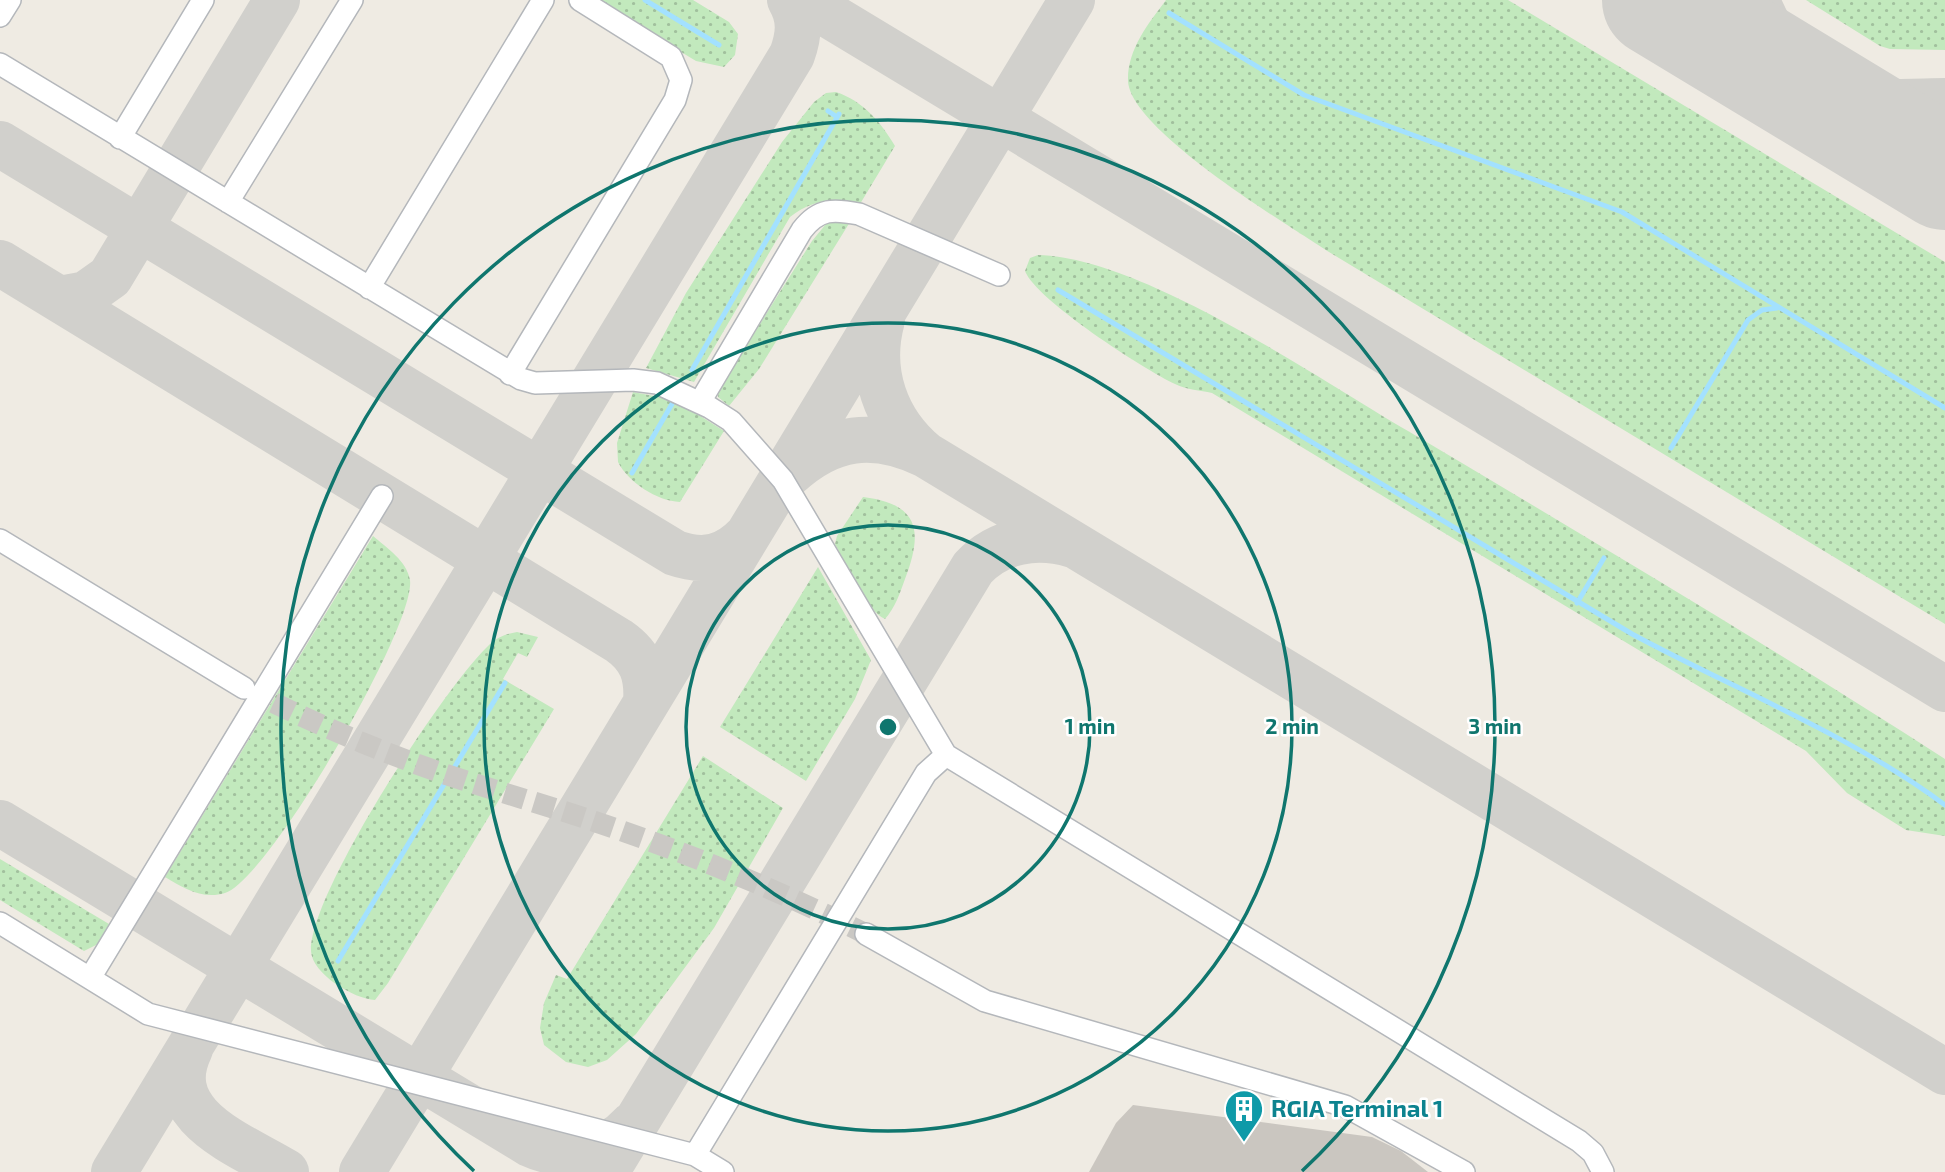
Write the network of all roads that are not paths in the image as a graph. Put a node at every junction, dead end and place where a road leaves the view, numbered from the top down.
1 (10, 0) edge
2 (203, 0) edge
3 (352, 0) edge
4 (543, 0) edge
5 (580, 0) edge
6 (0, 16) edge
7 (0, 64) edge
8 (120, 138) junction
9 (228, 202) junction
10 (999, 275) dead end
11 (369, 288) junction
12 (510, 373) junction
13 (700, 402) junction
14 (382, 496) dead end
15 (0, 540) edge
16 (244, 688) tunnel mouth
17 (946, 755) junction
18 (0, 923) edge
19 (866, 934) tunnel mouth
20 (90, 978) junction
21 (695, 1155) junction
22 (723, 1172) edge
23 (1464, 1172) edge
24 (1603, 1172) edge

1 - 6 lane
2 - 8 lane
3 - 9 lane
4 - 11 lane
5 - 12 lane
7 - 8 lane
8 - 9 lane
9 - 11 lane
10 - 13 lane
11 - 12 lane
12 - 13 lane
13 - 17 lane
14 - 20 lane
15 - 16 lane
17 - 21 lane
17 - 24 lane
18 - 20 lane
19 - 23 lane
20 - 21 lane
21 - 22 lane

